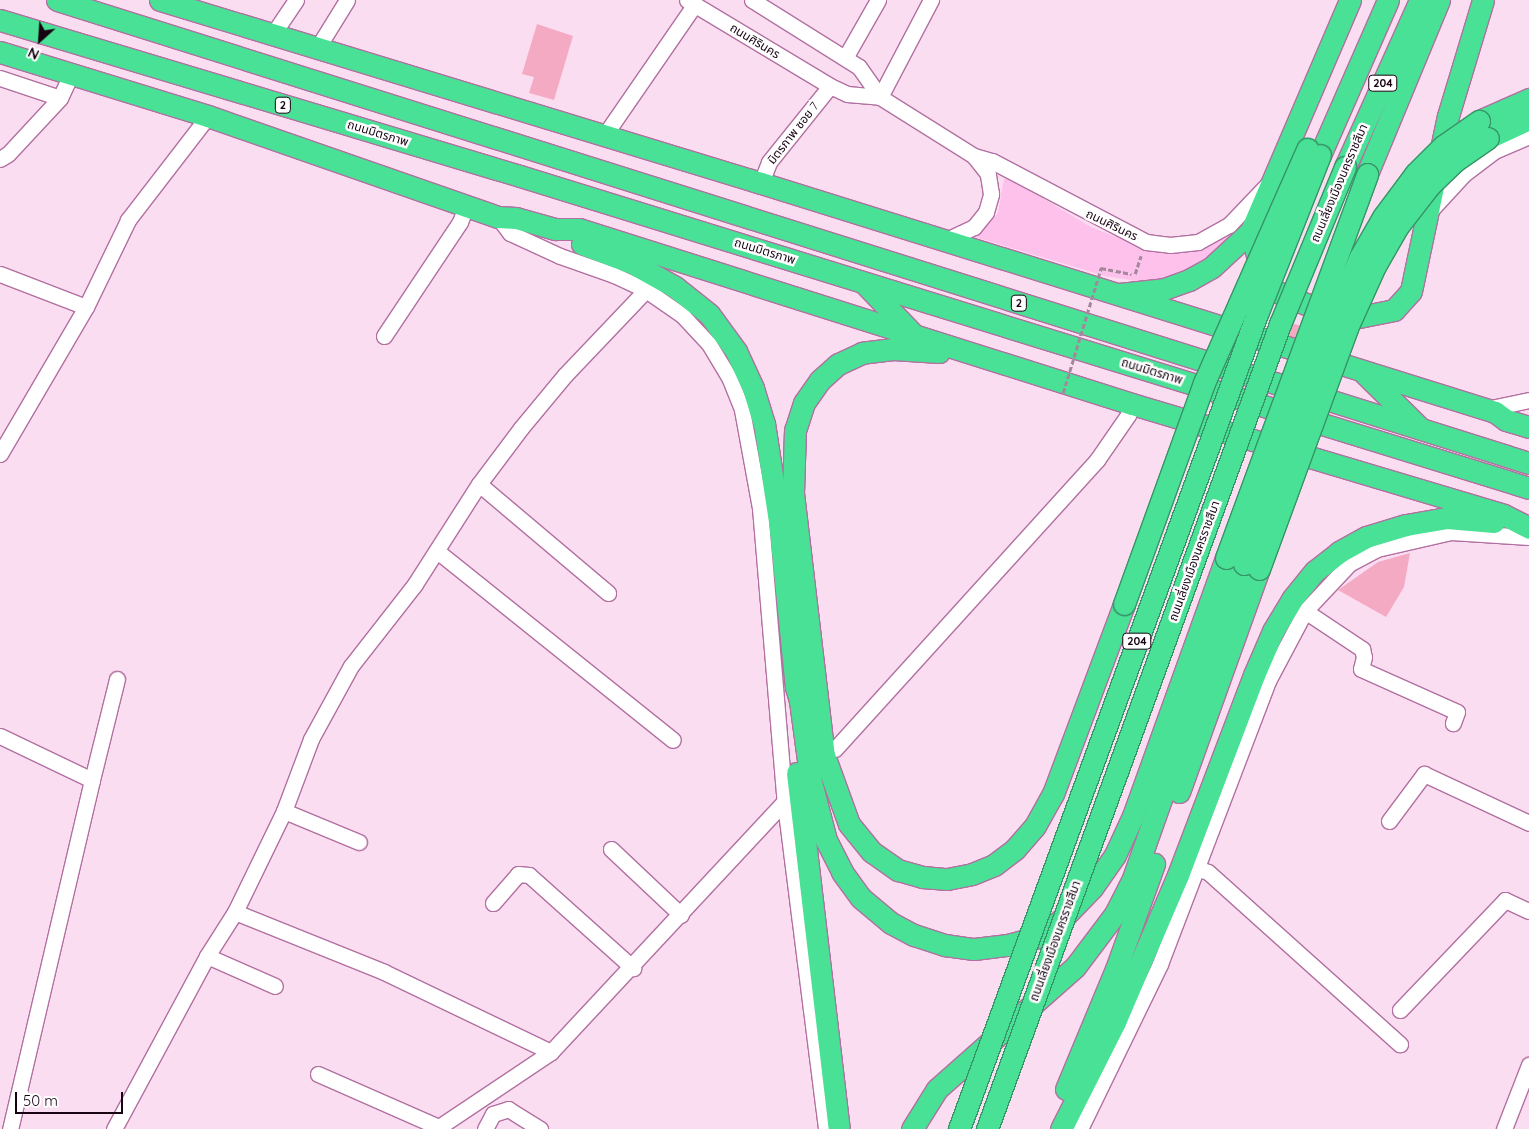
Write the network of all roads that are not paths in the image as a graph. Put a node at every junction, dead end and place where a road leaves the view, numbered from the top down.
1 (57, 0) edge
2 (162, 0) edge
3 (296, 0) edge
4 (347, 0) edge
5 (752, 0) edge
6 (878, 0) edge
7 (930, 0) edge
8 (1350, 0) edge
9 (1388, 0) edge
10 (1420, 0) edge
11 (1439, 0) edge
12 (1483, 0) edge
13 (691, 2) edge
14 (74, 3) edge
15 (0, 20) edge
16 (273, 34) junction
17 (318, 47) junction
18 (0, 52) edge
19 (845, 58) junction
20 (71, 74) junction
21 (0, 78) edge
22 (830, 86) junction
23 (880, 97) junction
24 (60, 98) junction
25 (1529, 99) edge
26 (208, 116) junction
27 (1529, 119) edge
28 (1483, 130) junction
29 (604, 136) junction
30 (1529, 136) edge
31 (1313, 152) junction
32 (974, 156) junction
33 (0, 159) edge
34 (1270, 182) junction
35 (761, 183) junction
36 (466, 206) junction
37 (1427, 215) junction
38 (498, 218) junction
39 (555, 229) junction
40 (1251, 231) junction
41 (944, 241) junction
42 (0, 274) edge
43 (863, 281) junction
44 (646, 290) junction
45 (1114, 295) junction
46 (86, 307) junction
47 (384, 336) dead end
48 (915, 336) junction
49 (962, 350) junction
50 (1362, 371) junction
51 (1529, 400) edge
52 (1132, 404) junction
53 (1490, 411) junction
54 (1529, 414) edge
55 (1529, 427) edge
56 (1422, 430) junction
57 (0, 454) edge
58 (1529, 463) edge
59 (479, 484) junction
60 (1529, 488) edge
61 (1525, 529) edge
62 (437, 551) junction
63 (1243, 563) junction
64 (608, 593) dead end
65 (1305, 611) junction
66 (117, 679) dead end
67 (796, 687) junction
68 (1453, 723) dead end
69 (0, 736) edge
70 (673, 740) dead end
71 (837, 749) dead end
72 (92, 780) junction
73 (787, 801) junction
74 (284, 811) junction
75 (1389, 822) dead end
76 (1529, 823) edge
77 (359, 842) dead end
78 (611, 849) dead end
79 (1199, 869) junction
80 (493, 903) dead end
81 (1529, 911) edge
82 (235, 912) junction
83 (681, 915) junction
84 (207, 956) junction
85 (632, 968) junction
86 (275, 986) dead end
87 (1400, 1010) dead end
88 (1400, 1044) dead end
89 (551, 1052) junction
90 (1529, 1065) edge
91 (318, 1074) dead end
92 (437, 1128) edge
93 (10, 1129) edge
94 (114, 1129) edge
95 (485, 1129) edge
96 (540, 1129) edge
97 (826, 1129) edge
98 (839, 1129) edge
99 (912, 1129) edge
100 (959, 1129) edge
101 (987, 1129) edge
102 (1049, 1129) edge
103 (1061, 1129) edge
104 (1080, 1129) edge
105 (1504, 1129) edge

1 - 14 highway, ถนนมิตรภาพ / 2
2 - 16 highway
3 - 16 street
4 - 17 street
5 - 19 street, ถนนศิรินคร
6 - 19 street
7 - 23 street
8 - 34 highway
9 - 31 highway, ถนนเลี่ยงเมืองนครราชสีมา / 204
10 - 101 highway, ถนนเลี่ยงเมืองนครราชสีมา / 204, bridge
11 - 63 highway, bridge
12 - 37 highway
13 - 22 street, ถนนศิรินคร
13 - 29 street
14 - 56 highway, ถนนมิตรภาพ / 2
15 - 43 highway, ถนนมิตรภาพ / 2
16 - 17 highway
17 - 29 highway
18 - 20 highway
19 - 23 street, ถนนศิรินคร
20 - 24 street
20 - 26 highway
21 - 24 street
22 - 23 street, ถนนศิรินคร
22 - 35 street, มิตรภาพ ซอย 7
23 - 32 street, ถนนศิรินคร
24 - 33 street
25 - 28 highway
26 - 36 highway
26 - 46 street
27 - 28 highway
28 - 63 highway, bridge
29 - 35 highway
30 - 37 street
31 - 49 highway, bridge
31 - 100 highway, ถนนเลี่ยงเมืองนครราชสีมา / 204, bridge
32 - 34 street, ถนนศิรินคร
32 - 41 street, ถนนศิรินคร
34 - 40 highway
35 - 41 highway
36 - 38 highway
36 - 47 street
37 - 40 highway
38 - 39 highway
38 - 44 street
39 - 48 highway
39 - 67 highway
40 - 45 highway
41 - 45 highway
42 - 46 street
43 - 48 highway
43 - 60 highway, ถนนมิตรภาพ / 2
44 - 59 street
44 - 73 street
45 - 50 highway
46 - 57 street
48 - 49 highway
49 - 52 highway
50 - 53 highway
50 - 56 highway
51 - 53 street
52 - 61 highway
52 - 71 street
53 - 54 highway
53 - 55 highway
56 - 58 highway, ถนนมิตรภาพ / 2
59 - 62 street
59 - 64 street
61 - 65 street
61 - 103 highway
62 - 70 street
62 - 74 street
63 - 67 highway
63 - 99 highway
63 - 102 highway
65 - 68 street
65 - 79 street
66 - 72 street
67 - 98 highway
69 - 72 street
72 - 93 street
73 - 83 street
73 - 97 street
74 - 77 street
74 - 82 street
75 - 76 street
78 - 83 street
79 - 88 street
79 - 104 street
80 - 85 street
81 - 87 street
82 - 84 street
82 - 89 street
83 - 85 street
84 - 86 street
84 - 94 street
85 - 89 street
89 - 92 street
90 - 105 street
91 - 92 street
95 - 96 street

